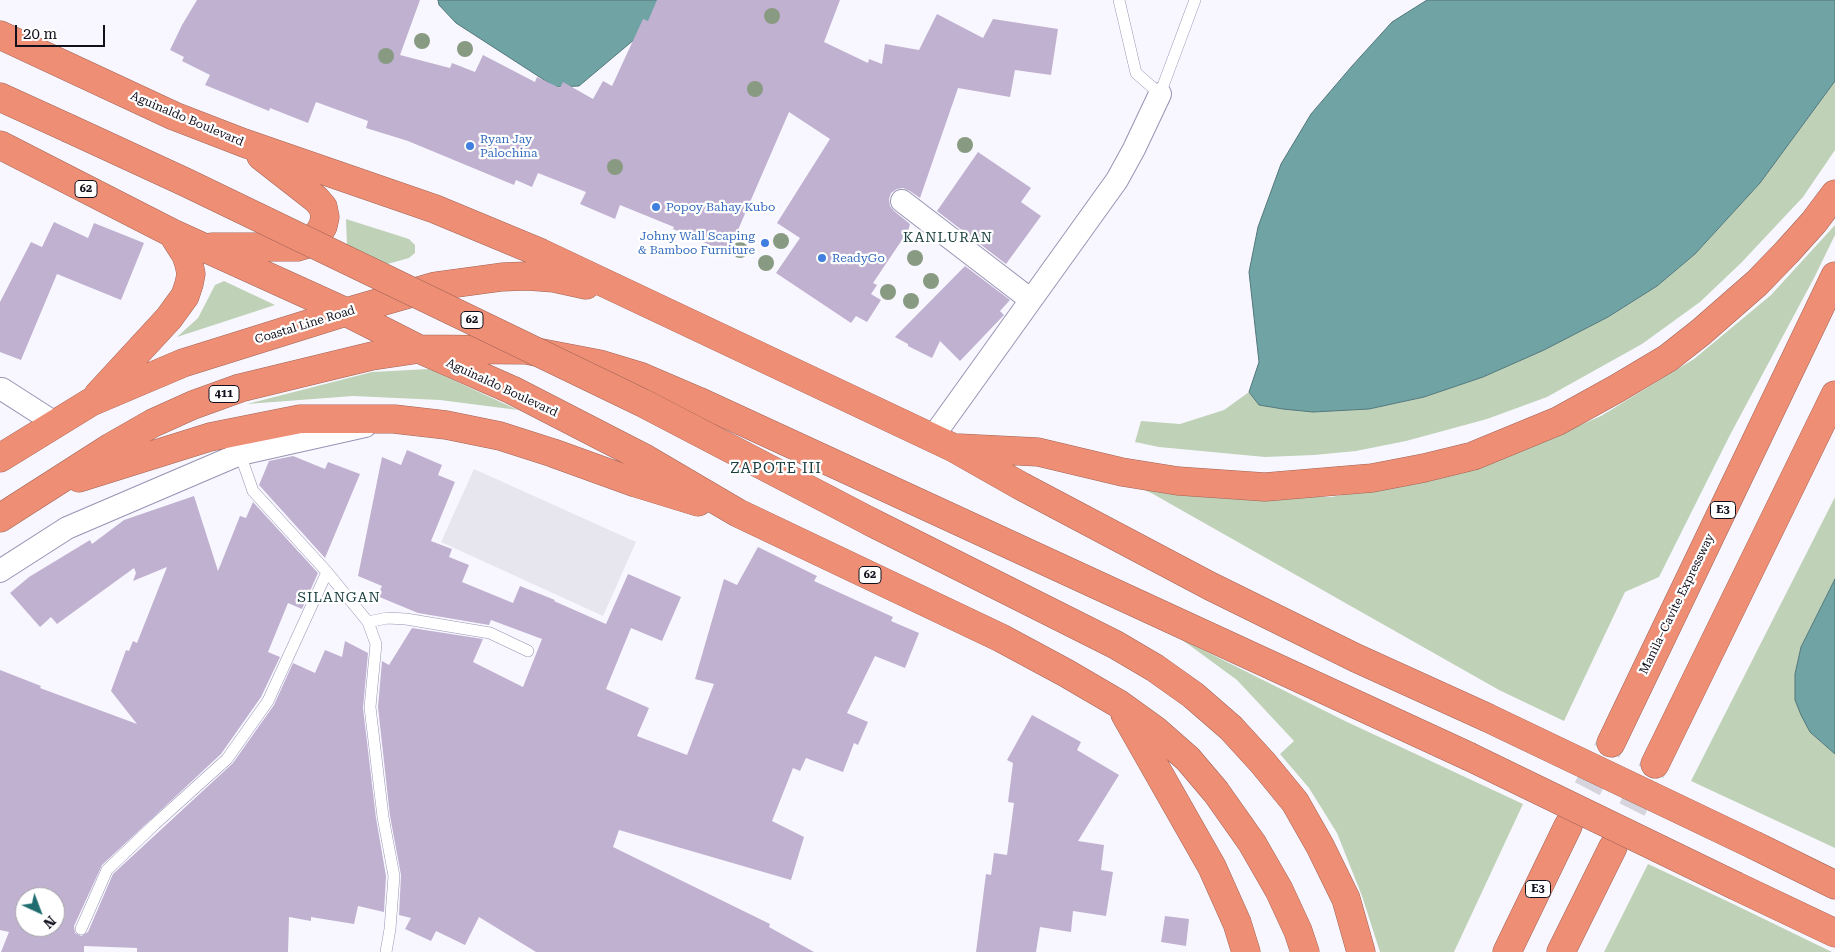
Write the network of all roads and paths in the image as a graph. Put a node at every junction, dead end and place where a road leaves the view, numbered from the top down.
1 (1118, 0) edge
2 (1195, 0) edge
3 (0, 35) edge
4 (1160, 94) junction
5 (0, 97) edge
6 (244, 143) junction
7 (0, 145) edge
8 (1835, 194) edge
9 (902, 201) dead end
10 (172, 233) junction
11 (203, 247) junction
12 (1835, 276) edge
13 (632, 295) junction
14 (1031, 300) junction
15 (346, 312) junction
16 (419, 349) junction
17 (1, 389) edge
18 (1835, 395) edge
19 (91, 402) junction
20 (394, 419) junction
21 (55, 423) junction
22 (943, 443) junction
23 (240, 454) junction
24 (0, 458) edge
25 (48, 488) junction
26 (738, 513) junction
27 (0, 518) edge
28 (0, 571) edge
29 (327, 572) junction
30 (368, 622) junction
31 (528, 651) dead end
32 (1119, 704) junction
33 (1611, 743) tunnel mouth
34 (1655, 764) tunnel mouth
35 (1568, 826) tunnel mouth
36 (1613, 847) tunnel mouth
37 (1835, 885) edge
38 (81, 929) dead end
39 (1835, 933) edge
40 (386, 952) edge
41 (1246, 952) edge
42 (1305, 952) edge
43 (1361, 952) edge
44 (1507, 952) edge
45 (1561, 952) edge

1 - 4 lane
2 - 4 lane
3 - 6 highway, Aguinaldo Boulevard
4 - 14 street
5 - 43 highway, 62, bridge
6 - 11 highway
6 - 13 highway, Aguinaldo Boulevard
7 - 10 highway, Aguinaldo Boulevard / 62
8 - 22 highway
9 - 14 street
10 - 11 highway, Aguinaldo Boulevard / 62
10 - 19 highway
11 - 15 highway, Aguinaldo Boulevard / 62
12 - 33 highway, Manila–Cavite Expressway / E3
13 - 15 highway, Coastal Line Road
13 - 22 highway, Aguinaldo Boulevard
14 - 22 street
15 - 16 highway, Aguinaldo Boulevard / 62
15 - 19 highway, Coastal Line Road
16 - 25 highway, 411
16 - 26 highway, Aguinaldo Boulevard / 62
16 - 39 highway, bridge
17 - 21 street
18 - 34 highway
19 - 21 highway, Coastal Line Road
20 - 23 street
20 - 25 highway
20 - 26 highway
21 - 24 highway, Coastal Line Road
22 - 37 highway, Aguinaldo Boulevard, bridge
23 - 28 street
23 - 29 lane
25 - 27 highway, 411
26 - 32 highway, Aguinaldo Boulevard / 62
29 - 30 lane
29 - 38 lane
30 - 31 lane
30 - 40 lane
32 - 41 highway
32 - 42 highway, Aguinaldo Boulevard
35 - 44 highway, E3
36 - 45 highway

